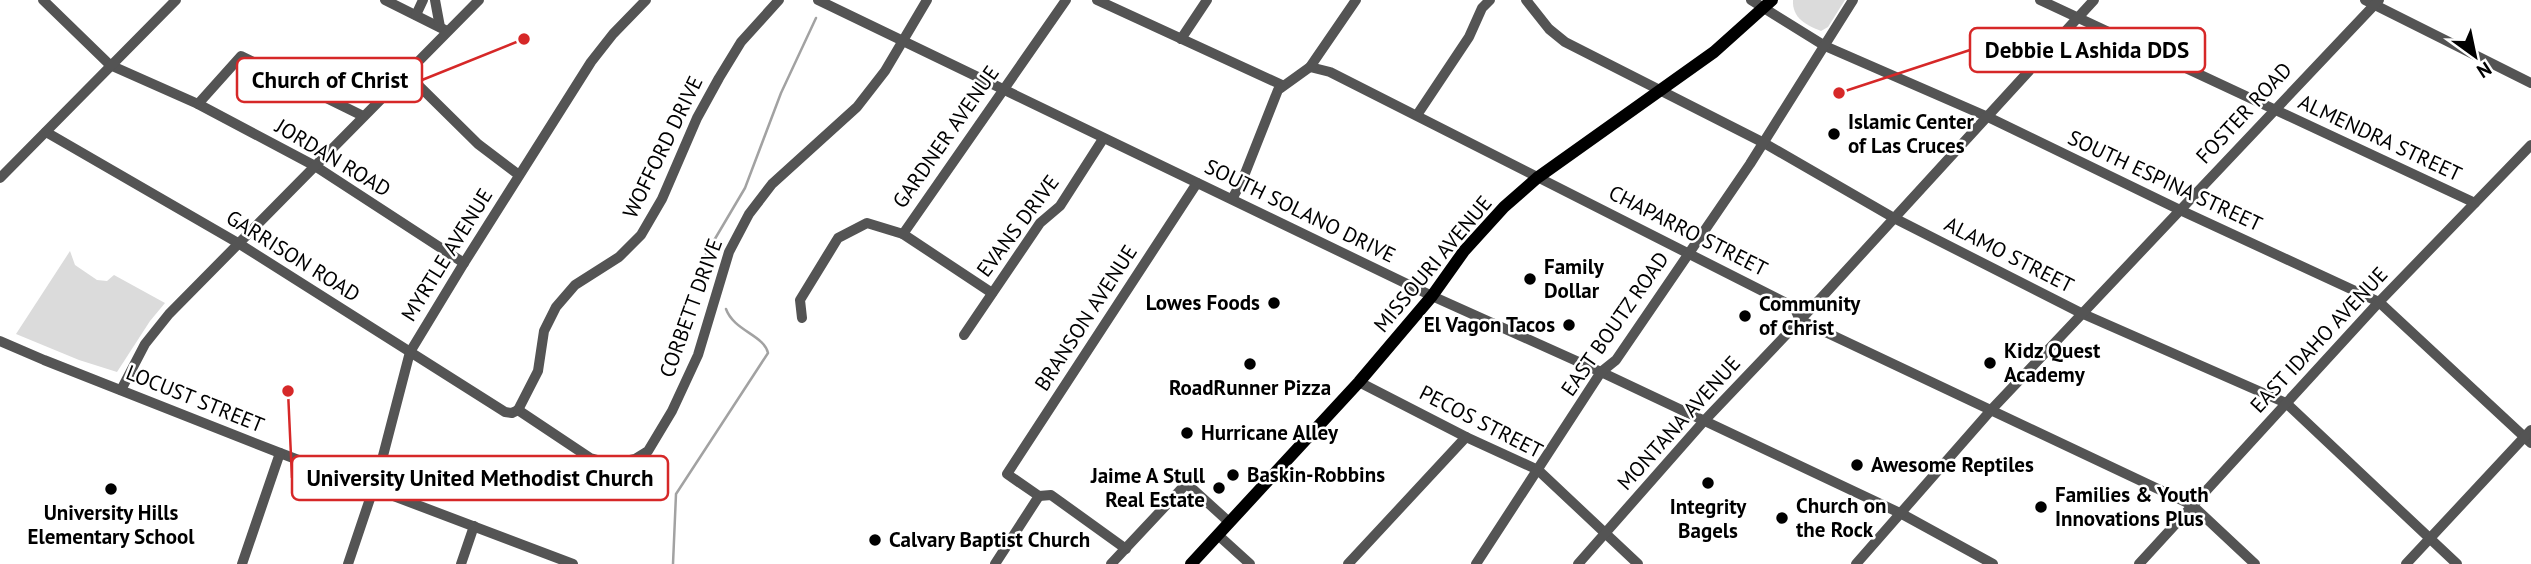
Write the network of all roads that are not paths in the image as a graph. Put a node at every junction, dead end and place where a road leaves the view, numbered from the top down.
1 (44, 0) edge
2 (176, 0) edge
3 (385, 0) edge
4 (423, 0) edge
5 (435, 0) edge
6 (479, 0) edge
7 (646, 0) edge
8 (779, 0) edge
9 (818, 0) edge
10 (927, 0) edge
11 (1066, 0) edge
12 (1097, 0) edge
13 (1207, 0) edge
14 (1356, 0) edge
15 (1490, 0) edge
16 (1526, 0) edge
17 (1751, 0) edge
18 (1853, 0) edge
19 (2040, 0) edge
20 (2094, 0) edge
21 (2372, 2) edge
22 (1768, 4) edge
23 (416, 15) junction
24 (2078, 17) junction
25 (444, 29) junction
26 (1181, 39) junction
27 (903, 43) junction
28 (1825, 46) junction
29 (110, 65) junction
30 (1310, 67) junction
31 (406, 73) junction
32 (2531, 83) edge
33 (1282, 85) junction
34 (1003, 88) junction
35 (1660, 90) junction
36 (198, 104) junction
37 (2273, 110) junction
38 (1417, 115) junction
39 (363, 116) junction
40 (1988, 117) junction
41 (46, 132) junction
42 (1103, 139) junction
43 (1764, 143) junction
44 (2531, 145) edge
45 (315, 166) junction
46 (519, 175) junction
47 (0, 178) edge
48 (1537, 178) junction
49 (1197, 183) junction
50 (1232, 199) junction
51 (2475, 203) junction
52 (2179, 210) junction
53 (1894, 218) junction
54 (903, 234) junction
55 (238, 243) junction
56 (1689, 252) junction
57 (464, 262) junction
58 (992, 293) junction
59 (1432, 296) junction
60 (2379, 302) junction
61 (2081, 313) junction
62 (802, 318) dead end
63 (1800, 320) junction
64 (964, 335) dead end
65 (0, 341) edge
66 (410, 352) junction
67 (1601, 372) junction
68 (1359, 382) junction
69 (121, 390) junction
70 (2286, 403) junction
71 (1992, 409) junction
72 (518, 410) junction
73 (1704, 421) junction
74 (1466, 437) junction
75 (2529, 437) edge
76 (280, 453) junction
77 (621, 462) joint
78 (1538, 470) junction
79 (1175, 473) dead end
80 (1186, 484) junction
81 (374, 488) junction
82 (1039, 495) junction
83 (2192, 505) junction
84 (1902, 514) junction
85 (1229, 522) junction
86 (474, 526) junction
87 (1606, 534) junction
88 (1218, 535) junction
89 (2430, 539) junction
90 (1126, 549) junction
91 (242, 564) edge
92 (348, 564) edge
93 (461, 564) edge
94 (573, 564) edge
95 (995, 564) edge
96 (1111, 564) edge
97 (1191, 564) edge
98 (1250, 564) edge
99 (1348, 564) edge
100 (1476, 564) edge
101 (1578, 564) edge
102 (1638, 564) edge
103 (1856, 564) edge
104 (1993, 564) edge
105 (2139, 564) edge
106 (2255, 564) edge
107 (2406, 564) edge
108 (2457, 564) edge

1 - 29 street, JORDAN ROAD
2 - 29 street
3 - 23 street
4 - 23 street
5 - 25 street
6 - 25 street
7 - 46 street, MYRTLE AVENUE
8 - 72 street, WOFFORD DRIVE
9 - 27 street, SOUTH SOLANO DRIVE
10 - 27 street, CORBETT DRIVE
11 - 34 street, GARDNER AVENUE
12 - 26 street
13 - 26 street
14 - 30 street
15 - 38 street
16 - 35 street, ALAMO STREET
17 - 22 street, SOUTH ESPINA STREET
18 - 28 street, EAST BOUTZ ROAD
19 - 24 street, ALMENDRA STREET
20 - 24 street, MONTANA AVENUE
21 - 32 street
21 - 37 street, FOSTER ROAD
22 - 28 street, SOUTH ESPINA STREET
22 - 35 main road, MISSOURI AVENUE
23 - 25 street
24 - 37 street, ALMENDRA STREET
24 - 40 street, MONTANA AVENUE
25 - 31 street
26 - 33 street
27 - 34 street, SOUTH SOLANO DRIVE
27 - 77 street, CORBETT DRIVE
28 - 40 street, SOUTH ESPINA STREET
28 - 43 street, EAST BOUTZ ROAD
29 - 36 street, JORDAN ROAD
29 - 41 street
30 - 33 street
30 - 38 street, CHAPARRO STREET
31 - 39 street
31 - 46 street
33 - 50 street
34 - 42 street, SOUTH SOLANO DRIVE
34 - 54 street, GARDNER AVENUE
35 - 43 street, ALAMO STREET
35 - 48 main road, MISSOURI AVENUE
36 - 39 street
36 - 45 street, JORDAN ROAD
37 - 51 street, ALMENDRA STREET
37 - 52 street, FOSTER ROAD
38 - 48 street, CHAPARRO STREET
39 - 45 street
40 - 52 street, SOUTH ESPINA STREET
40 - 53 street, MONTANA AVENUE
41 - 47 street
41 - 55 street, GARRISON ROAD
42 - 49 street, SOUTH SOLANO DRIVE
42 - 58 street, EVANS DRIVE
43 - 53 street, ALAMO STREET
43 - 56 street, EAST BOUTZ ROAD
44 - 51 street, EAST IDAHO AVENUE
45 - 55 street
45 - 57 street, JORDAN ROAD
46 - 57 street, MYRTLE AVENUE
48 - 56 street, CHAPARRO STREET
48 - 59 main road, MISSOURI AVENUE
49 - 50 street, SOUTH SOLANO DRIVE
49 - 82 street, BRANSON AVENUE
50 - 59 street, SOUTH SOLANO DRIVE
51 - 60 street, EAST IDAHO AVENUE
52 - 60 street, SOUTH ESPINA STREET
52 - 61 street, FOSTER ROAD
53 - 61 street, ALAMO STREET
53 - 63 street, MONTANA AVENUE
54 - 58 street
54 - 62 street, GARDNER AVENUE
55 - 66 street, GARRISON ROAD
55 - 69 street
56 - 63 street, CHAPARRO STREET
56 - 67 street, EAST BOUTZ ROAD
57 - 66 street, MYRTLE AVENUE
58 - 64 street, EVANS DRIVE
59 - 67 street, SOUTH SOLANO DRIVE
59 - 68 main road, MISSOURI AVENUE
60 - 70 street, EAST IDAHO AVENUE
60 - 75 street, SOUTH ESPINA STREET
61 - 70 street, ALAMO STREET
61 - 71 street, FOSTER ROAD
63 - 71 street, CHAPARRO STREET
63 - 73 street, MONTANA AVENUE
65 - 69 street, LOCUST STREET
66 - 72 street, GARRISON ROAD
66 - 81 street, MYRTLE AVENUE
67 - 73 street, SOUTH SOLANO DRIVE
67 - 78 street, EAST BOUTZ ROAD
68 - 74 street, PECOS STREET
68 - 85 main road, MISSOURI AVENUE
69 - 76 street, LOCUST STREET
70 - 83 street, EAST IDAHO AVENUE
70 - 89 street, ALAMO STREET
71 - 83 street, CHAPARRO STREET
71 - 84 street, FOSTER ROAD
72 - 77 street, GARRISON ROAD
73 - 84 street, SOUTH SOLANO DRIVE
73 - 87 street, MONTANA AVENUE
74 - 78 street, PECOS STREET
74 - 99 street
75 - 89 street
76 - 81 street, LOCUST STREET
76 - 91 street
78 - 87 street, PECOS STREET
78 - 100 street, EAST BOUTZ ROAD
79 - 80 street
80 - 85 street
80 - 90 street
81 - 86 street, LOCUST STREET
81 - 92 street, MYRTLE AVENUE
82 - 90 street
82 - 95 street
83 - 105 street, EAST IDAHO AVENUE
83 - 106 street, CHAPARRO STREET
84 - 103 street, FOSTER ROAD
84 - 104 street, SOUTH SOLANO DRIVE
85 - 88 main road, MISSOURI AVENUE
86 - 93 street
86 - 94 street, LOCUST STREET
87 - 101 street, MONTANA AVENUE
87 - 102 street, PECOS STREET
88 - 97 main road, MISSOURI AVENUE
88 - 98 street
89 - 107 street
89 - 108 street, ALAMO STREET
90 - 96 street

